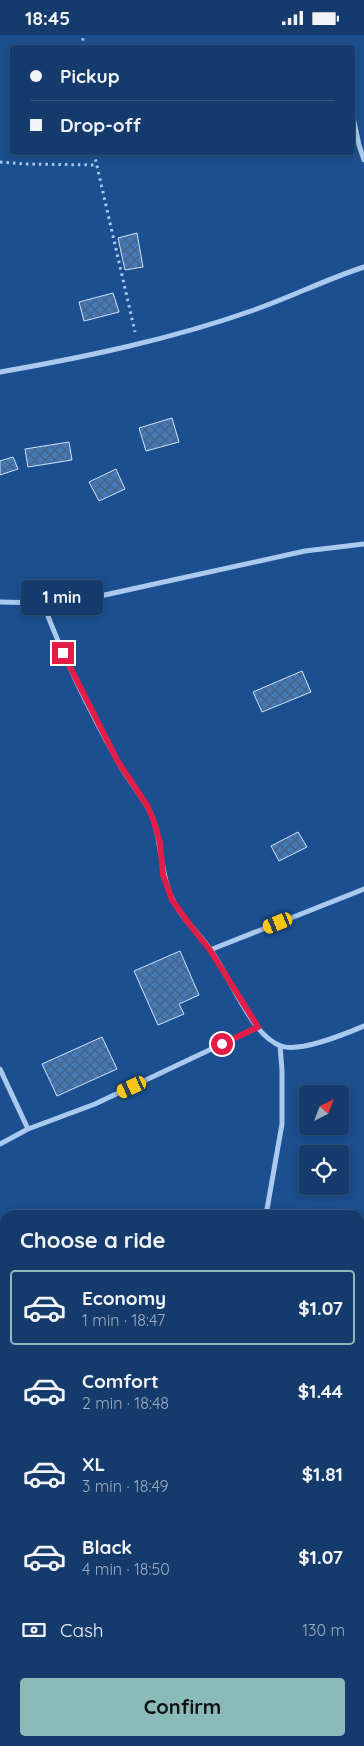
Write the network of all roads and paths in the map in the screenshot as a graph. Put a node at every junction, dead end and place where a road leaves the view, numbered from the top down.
1 (355, 122) edge
2 (362, 145) edge
3 (94, 155) edge
4 (364, 160) edge
5 (0, 162) edge
6 (96, 165) junction
7 (364, 267) edge
8 (138, 345) junction
9 (0, 372) edge
10 (364, 544) edge
11 (0, 603) edge
12 (43, 603) junction
13 (364, 889) edge
14 (210, 950) junction
15 (364, 1026) edge
16 (258, 1027) junction
17 (280, 1046) junction
18 (0, 1069) edge
19 (28, 1129) junction
20 (0, 1144) edge
21 (267, 1210) edge

1 - 2 street
2 - 4 street
3 - 6 path
5 - 6 path
6 - 8 path
7 - 8 street
8 - 9 street
10 - 12 street
11 - 12 street
12 - 14 street
13 - 14 street
14 - 16 street
15 - 17 street
16 - 17 street
16 - 19 street
17 - 21 street
18 - 19 street
19 - 20 street

